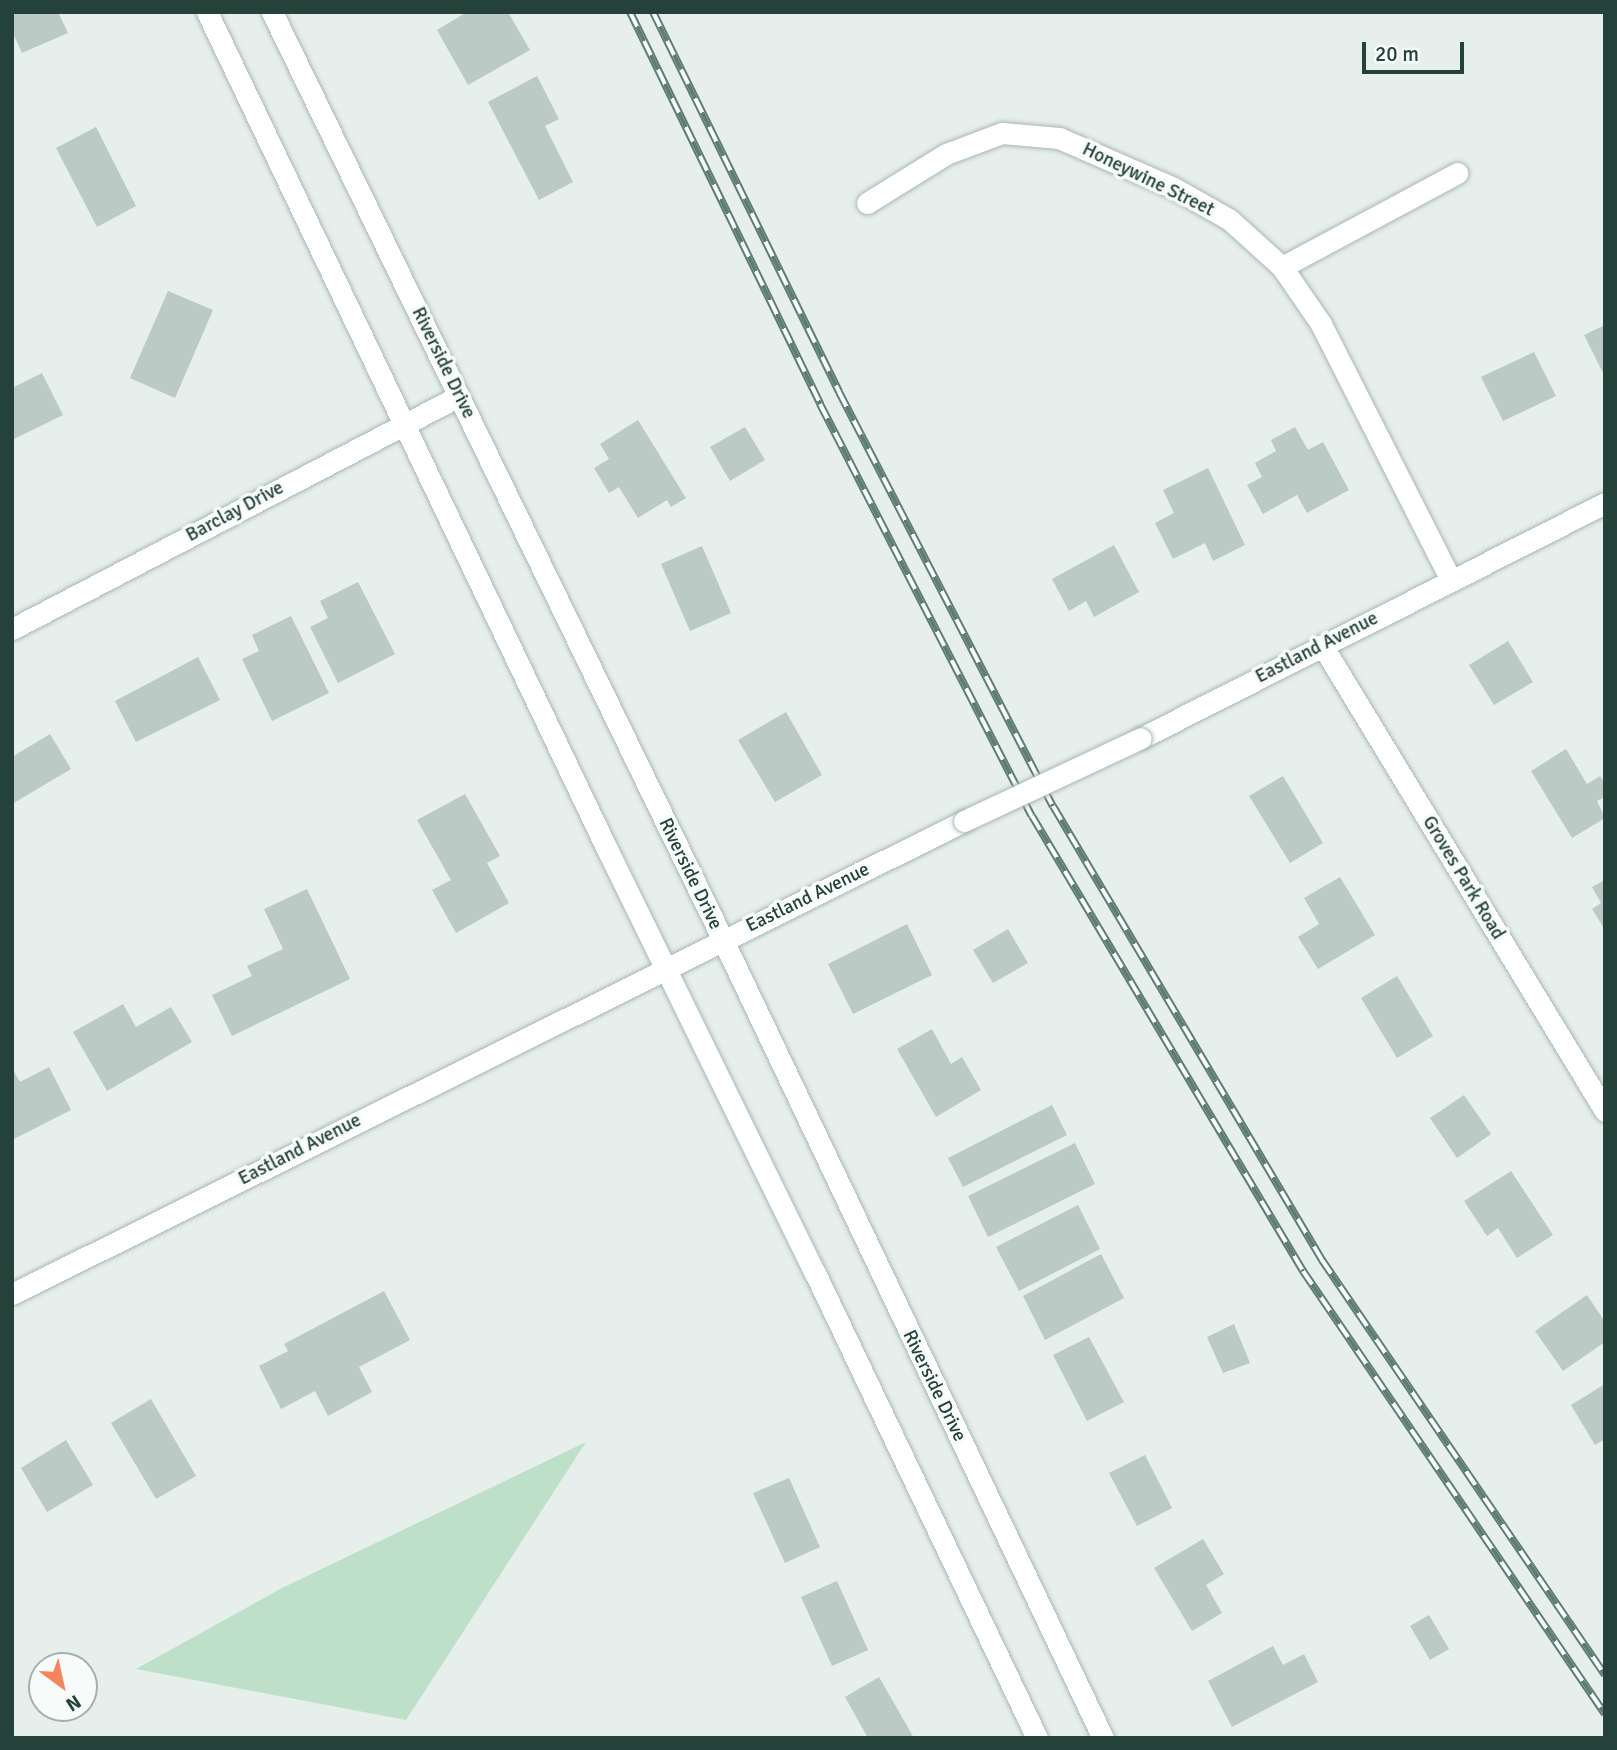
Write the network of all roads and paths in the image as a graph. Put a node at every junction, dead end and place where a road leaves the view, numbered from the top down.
1 (207, 12) edge
2 (272, 12) edge
3 (1457, 173) dead end
4 (867, 203) dead end
5 (1282, 267) junction
6 (459, 396) junction
7 (403, 424) junction
8 (1605, 503) edge
9 (1451, 580) junction
10 (12, 629) edge
11 (1322, 645) junction
12 (723, 940) junction
13 (664, 968) junction
14 (1605, 1110) edge
15 (12, 1294) edge
16 (1037, 1738) edge
17 (1103, 1738) edge

1 - 7 street
2 - 6 street, Riverside Drive
3 - 5 street
4 - 5 street, Honeywine Street
5 - 9 street, Honeywine Street
6 - 7 street, Barclay Drive
6 - 12 street, Riverside Drive
7 - 10 street, Barclay Drive
7 - 13 street
8 - 9 street, Eastland Avenue
9 - 11 street, Eastland Avenue
11 - 12 street, Eastland Avenue, bridge
11 - 14 street, Groves Park Road
12 - 13 street, Eastland Avenue
12 - 17 street, Riverside Drive
13 - 15 street, Eastland Avenue
13 - 16 street

